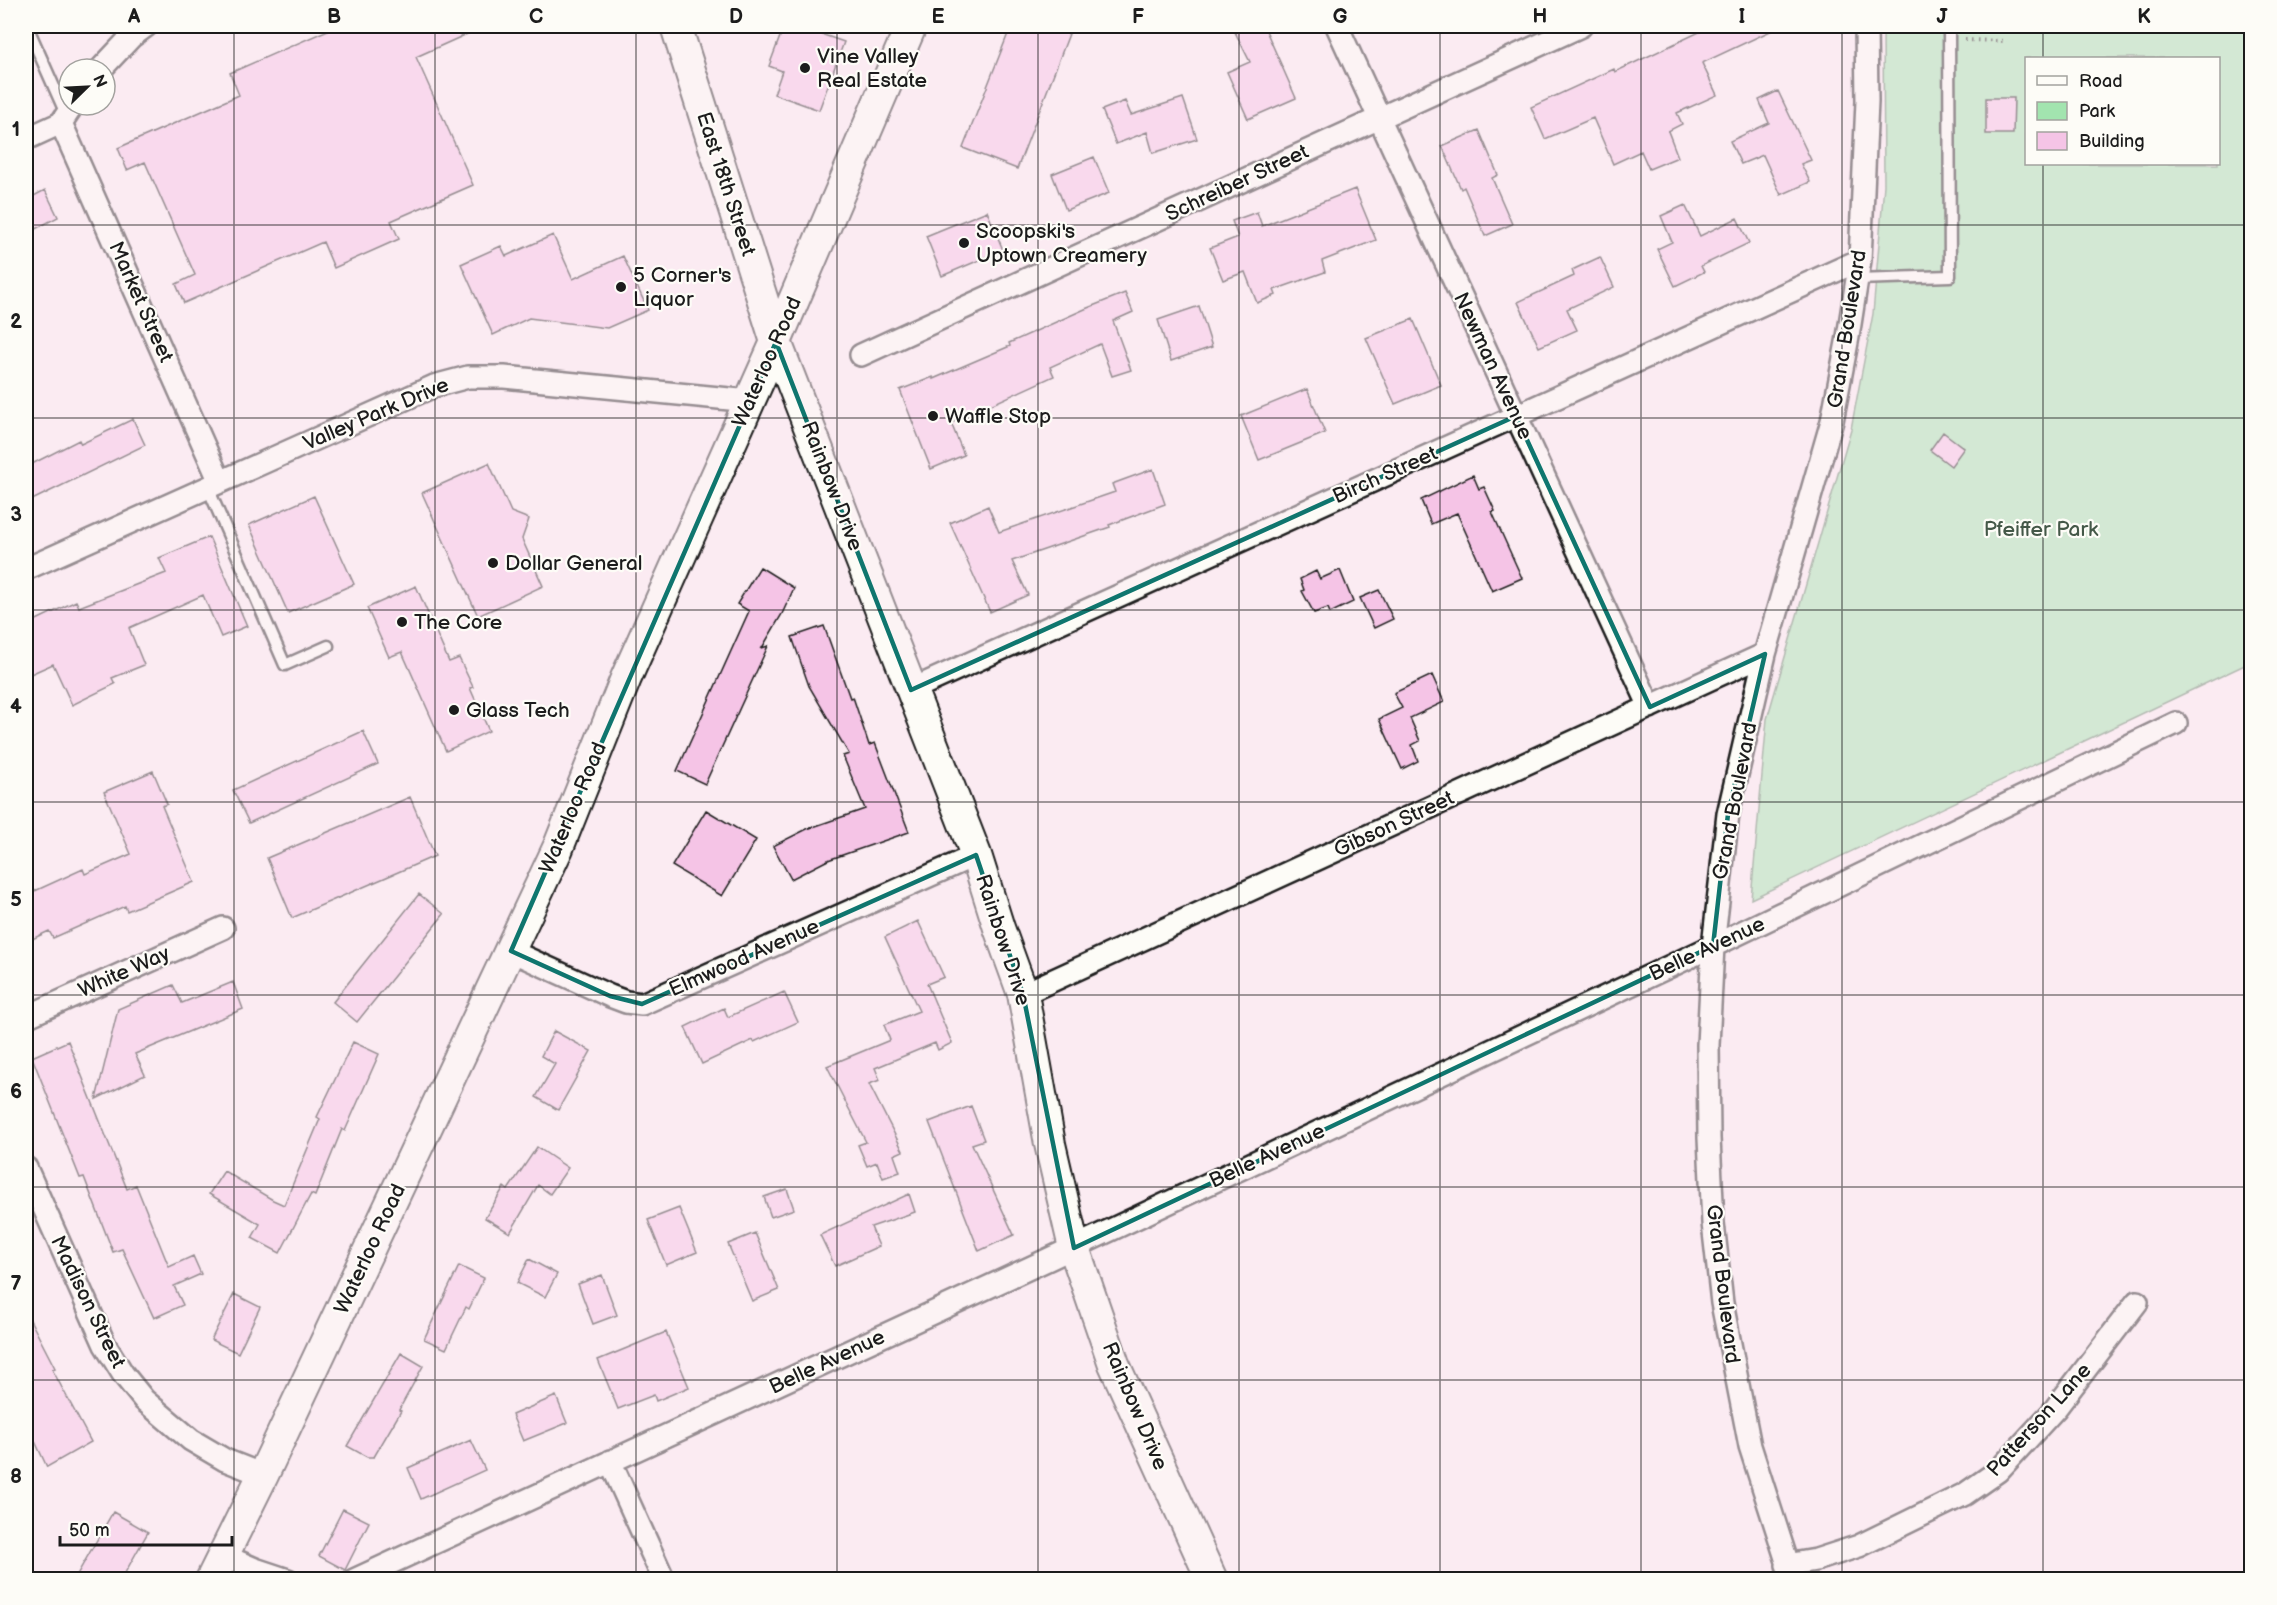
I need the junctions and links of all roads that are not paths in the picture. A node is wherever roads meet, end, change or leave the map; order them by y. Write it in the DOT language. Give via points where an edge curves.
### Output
graph roads {
  1 [pos="27,26"];
  2 [pos="146,26"];
  3 [pos="676,26"];
  4 [pos="911,26"];
  5 [pos="1337,26"];
  6 [pos="1581,26"];
  7 [pos="1866,26"];
  8 [pos="1949,26"];
  9 [pos="112,57"];
  10 [pos="57,92"];
  11 [pos="62,117"];
  12 [pos="68,117"];
  13 [pos="1379,118"];
  14 [pos="26,139"];
  15 [pos="1858,270"];
  16 [pos="776,342"];
  17 [pos="861,355"];
  18 [pos="750,401"];
  19 [pos="1516,416"];
  20 [pos="214,485"];
  21 [pos="26,569"];
  22 [pos="328,646"];
  23 [pos="1766,654"];
  24 [pos="911,690"];
  25 [pos="1650,707"];
  26 [pos="2176,723"];
  27 [pos="976,855"];
  28 [pos="223,928"];
  29 [pos="1713,946"];
  30 [pos="511,951"];
  31 [pos="1023,993"];
  32 [pos="26,1017"];
  33 [pos="26,1168"];
  34 [pos="1074,1248"];
  35 [pos="2137,1302"];
  36 [pos="610,1461"];
  37 [pos="263,1475"];
  38 [pos="217,1567"];
  39 [pos="1790,1572"];
  40 [pos="288,1580"];
  41 [pos="354,1580"];
  42 [pos="664,1580"];
  43 [pos="1212,1580"];
  1 -- 10 [label="lane"];
  2 -- 9 [label="street"];
  3 -- 16 [label="main road, East 18th Street"];
  4 -- 16 [label="main road, Waterloo Road"];
  5 -- 13 [label="street, Newman Avenue"];
  6 -- 13 [label="street, Schreiber Street"];
  7 -- 15 [label="street, Grand Boulevard" via="1867,101"];
  8 -- 15 [label="lane" via="1950,276"];
  11 -- 14 [label="street"];
  12 -- 20 [label="street, Market Street"];
  13 -- 17 [label="street, Schreiber Street"];
  13 -- 19 [label="street, Newman Avenue"];
  15 -- 19 [label="street, Birch Street"];
  15 -- 23 [label="street, Grand Boulevard" via="1832,421"];
  16 -- 18 [label="main road, Waterloo Road"];
  16 -- 24 [label="main road, Rainbow Drive"];
  18 -- 20 [label="street, Valley Park Drive" via="530,378 468,377 434,386"];
  18 -- 30 [label="main road, Waterloo Road" via="626,678 558,848"];
  19 -- 24 [label="street, Birch Street"];
  19 -- 25 [label="street, Newman Avenue"];
  20 -- 21 [label="street, Valley Park Drive"];
  20 -- 22 [label="lane" via="285,665"];
  23 -- 25 [label="street, Gibson Street"];
  23 -- 29 [label="street, Grand Boulevard" via="1728,814"];
  24 -- 27 [label="main road, Rainbow Drive"];
  25 -- 31 [label="street, Gibson Street"];
  26 -- 29 [label="street, Belle Avenue"];
  27 -- 30 [label="street, Elmwood Avenue" via="642,1004 610,996"];
  27 -- 31 [label="main road, Rainbow Drive"];
  28 -- 32 [label="street, White Way"];
  29 -- 34 [label="street, Belle Avenue"];
  29 -- 39 [label="street, Grand Boulevard" via="1709,1138 1722,1303 1750,1446"];
  30 -- 37 [label="main road, Waterloo Road"];
  31 -- 34 [label="main road, Rainbow Drive" via="1050,1144"];
  33 -- 37 [label="street, Madison Street" via="105,1345 123,1374 144,1400 191,1440 225,1460"];
  34 -- 36 [label="street, Belle Avenue"];
  34 -- 43 [label="main road, Rainbow Drive" via="1114,1364"];
  35 -- 39 [label="street, Patterson Lane" via="2055,1409 1998,1471 1965,1494 1859,1546"];
  36 -- 41 [label="street, Belle Avenue"];
  36 -- 42 [label="street"];
  37 -- 38 [label="main road, Waterloo Road"];
  38 -- 40 [label="street" via="255,1569"];
}
